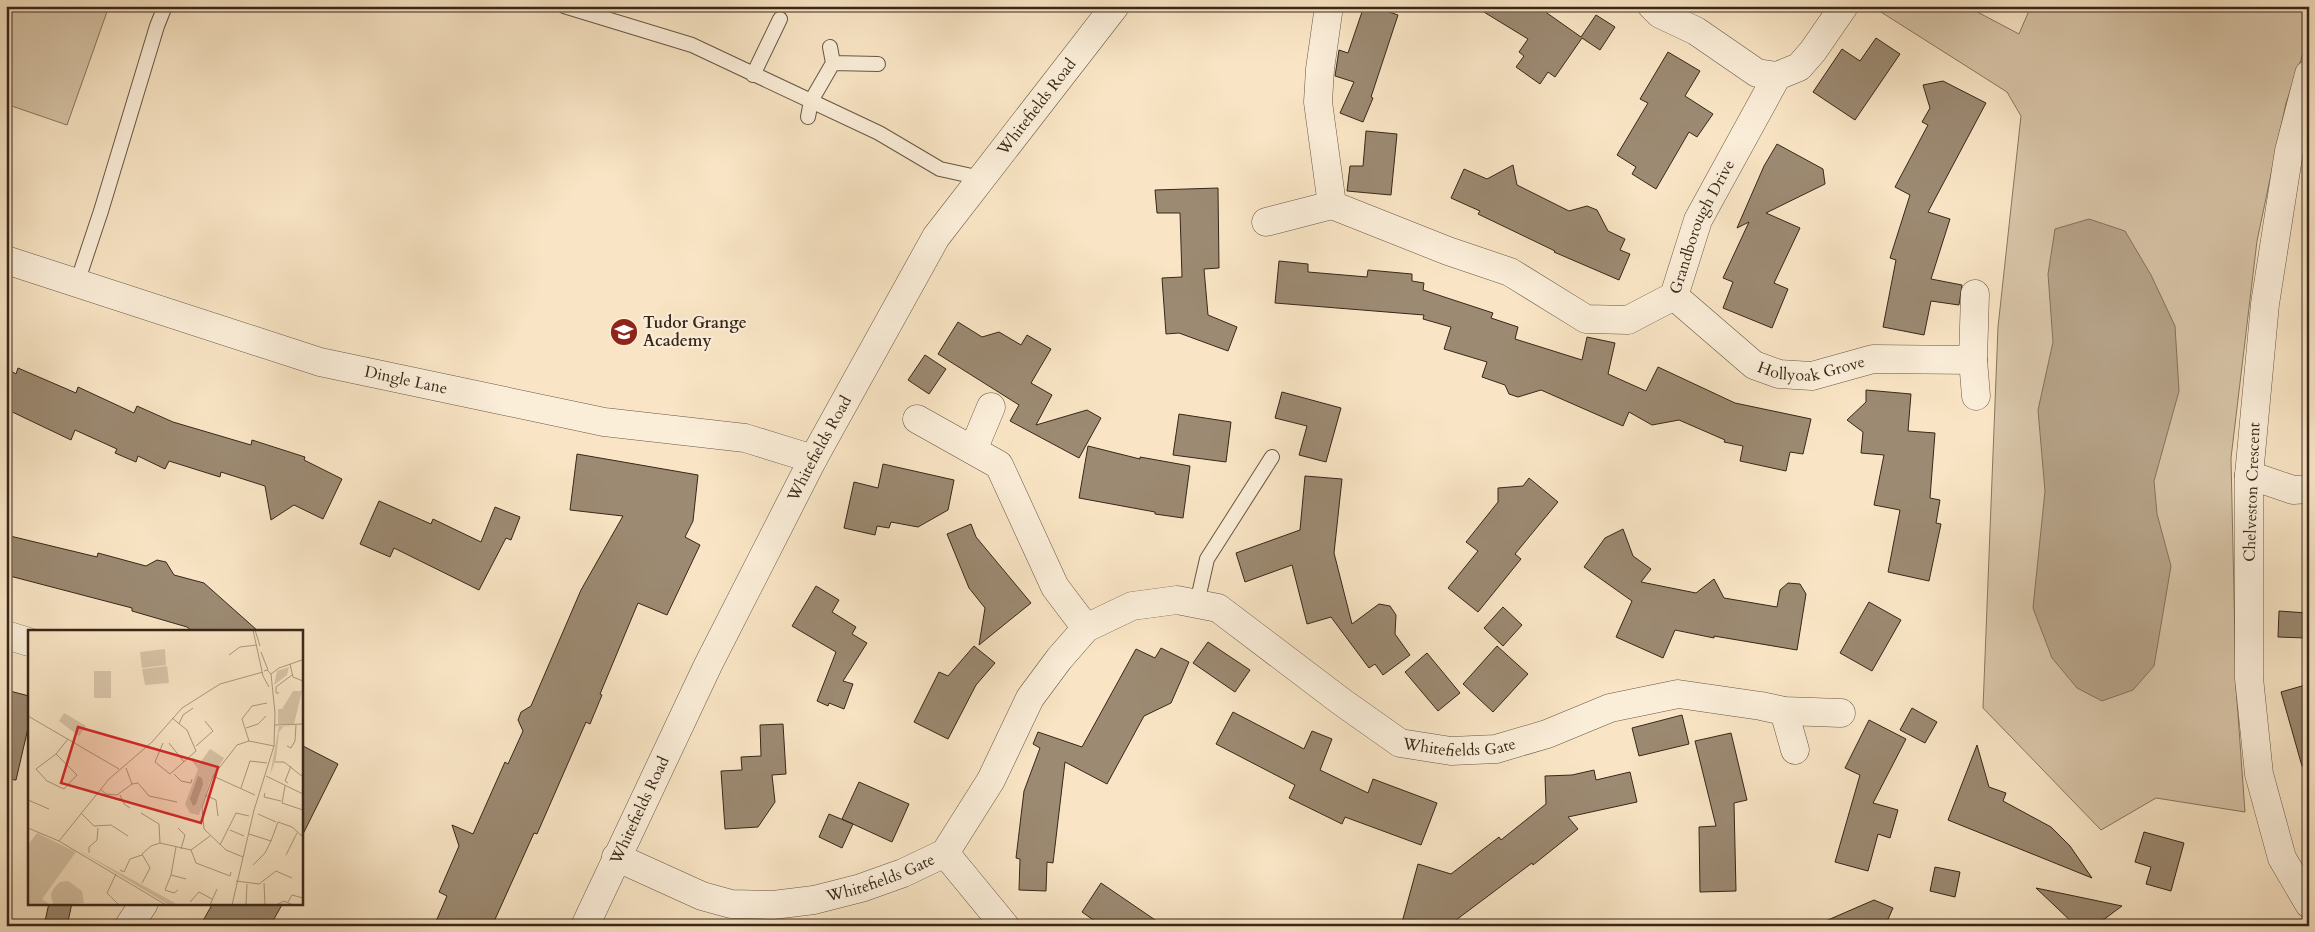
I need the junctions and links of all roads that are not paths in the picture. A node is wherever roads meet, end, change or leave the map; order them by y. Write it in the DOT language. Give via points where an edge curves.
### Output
graph roads {
  1 [pos="165,6"];
  2 [pos="564,6"];
  3 [pos="1115,6"];
  4 [pos="1330,6"];
  5 [pos="1652,6"];
  6 [pos="1844,6"];
  7 [pos="780,19"];
  8 [pos="830,47"];
  9 [pos="833,62"];
  10 [pos="878,64"];
  11 [pos="2309,74"];
  12 [pos="753,75"];
  13 [pos="1777,76"];
  14 [pos="811,101"];
  15 [pos="808,117"];
  16 [pos="2299,154"];
  17 [pos="981,178"];
  18 [pos="1332,205"];
  19 [pos="1266,222"];
  20 [pos="6,260"];
  21 [pos="77,283"];
  22 [pos="1976,294"];
  23 [pos="1674,296"];
  24 [pos="1973,360"];
  25 [pos="1976,396"];
  26 [pos="991,407"];
  27 [pos="917,419"];
  28 [pos="972,450"];
  29 [pos="1272,457"];
  30 [pos="813,459"];
  31 [pos="2249,475"];
  32 [pos="2309,489"];
  33 [pos="1197,604"];
  34 [pos="1086,628"];
  35 [pos="6,635"];
  36 [pos="28,642"];
  37 [pos="1784,711"];
  38 [pos="1841,713"];
  39 [pos="1795,750"];
  40 [pos="944,853"];
  41 [pos="616,856"];
  42 [pos="143,904"];
  43 [pos="2309,904"];
  44 [pos="129,926"];
  45 [pos="585,926"];
  46 [pos="1005,926"];
  1 -- 21 [label="lane"];
  2 -- 12 [label="lane" via="692,45"];
  3 -- 17 [label="street, Whitefields Road"];
  4 -- 18 [label="street" via="1318,102"];
  5 -- 13 [label="street" via="1660,14 1696,31 1757,73"];
  6 -- 13 [label="street" via="1799,67"];
  7 -- 12 [label="lane"];
  8 -- 9 [label="lane"];
  9 -- 10 [label="lane"];
  9 -- 14 [label="lane"];
  11 -- 16 [label="street, Chelveston Crescent"];
  12 -- 14 [label="lane"];
  13 -- 23 [label="street, Grandborough Drive" via="1698,220"];
  14 -- 15 [label="lane"];
  14 -- 17 [label="lane" via="879,133 940,169"];
  16 -- 31 [label="street, Chelveston Crescent" via="2265,304"];
  17 -- 30 [label="street, Whitefields Road" via="936,237"];
  18 -- 19 [label="street"];
  18 -- 23 [label="street, Grandborough Drive" via="1510,272 1586,319 1628,320"];
  20 -- 21 [label="street, Dingle Lane"];
  21 -- 30 [label="street, Dingle Lane" via="320,362 604,422 745,438"];
  22 -- 24 [label="street"];
  23 -- 24 [label="street, Hollyoak Grove" via="1754,365 1779,374 1812,376 1873,359"];
  24 -- 25 [label="street"];
  26 -- 28 [label="street"];
  27 -- 28 [label="street"];
  28 -- 34 [label="street" via="999,465 1055,587"];
  29 -- 33 [label="lane" via="1207,558"];
  30 -- 41 [label="street, Whitefields Road"];
  31 -- 32 [label="street" via="2292,490"];
  31 -- 43 [label="street, Chelveston Crescent" via="2249,678 2259,774 2282,858"];
  33 -- 34 [label="street, Whitefields Gate" via="1177,600 1132,606"];
  33 -- 37 [label="street, Whitefields Gate" via="1218,608 1400,743 1451,750 1496,749 1547,734 1610,708 1678,694"];
  34 -- 40 [label="street, Whitefields Gate" via="1030,698 991,780"];
  35 -- 36 [label="street"];
  37 -- 38 [label="street, Whitefields Gate"];
  37 -- 39 [label="street"];
  40 -- 41 [label="street, Whitefields Gate" via="861,888 814,900 773,905 732,904 702,896"];
  40 -- 46 [label="street"];
  41 -- 45 [label="street, Whitefields Road"];
  42 -- 44 [label="street"];
}
